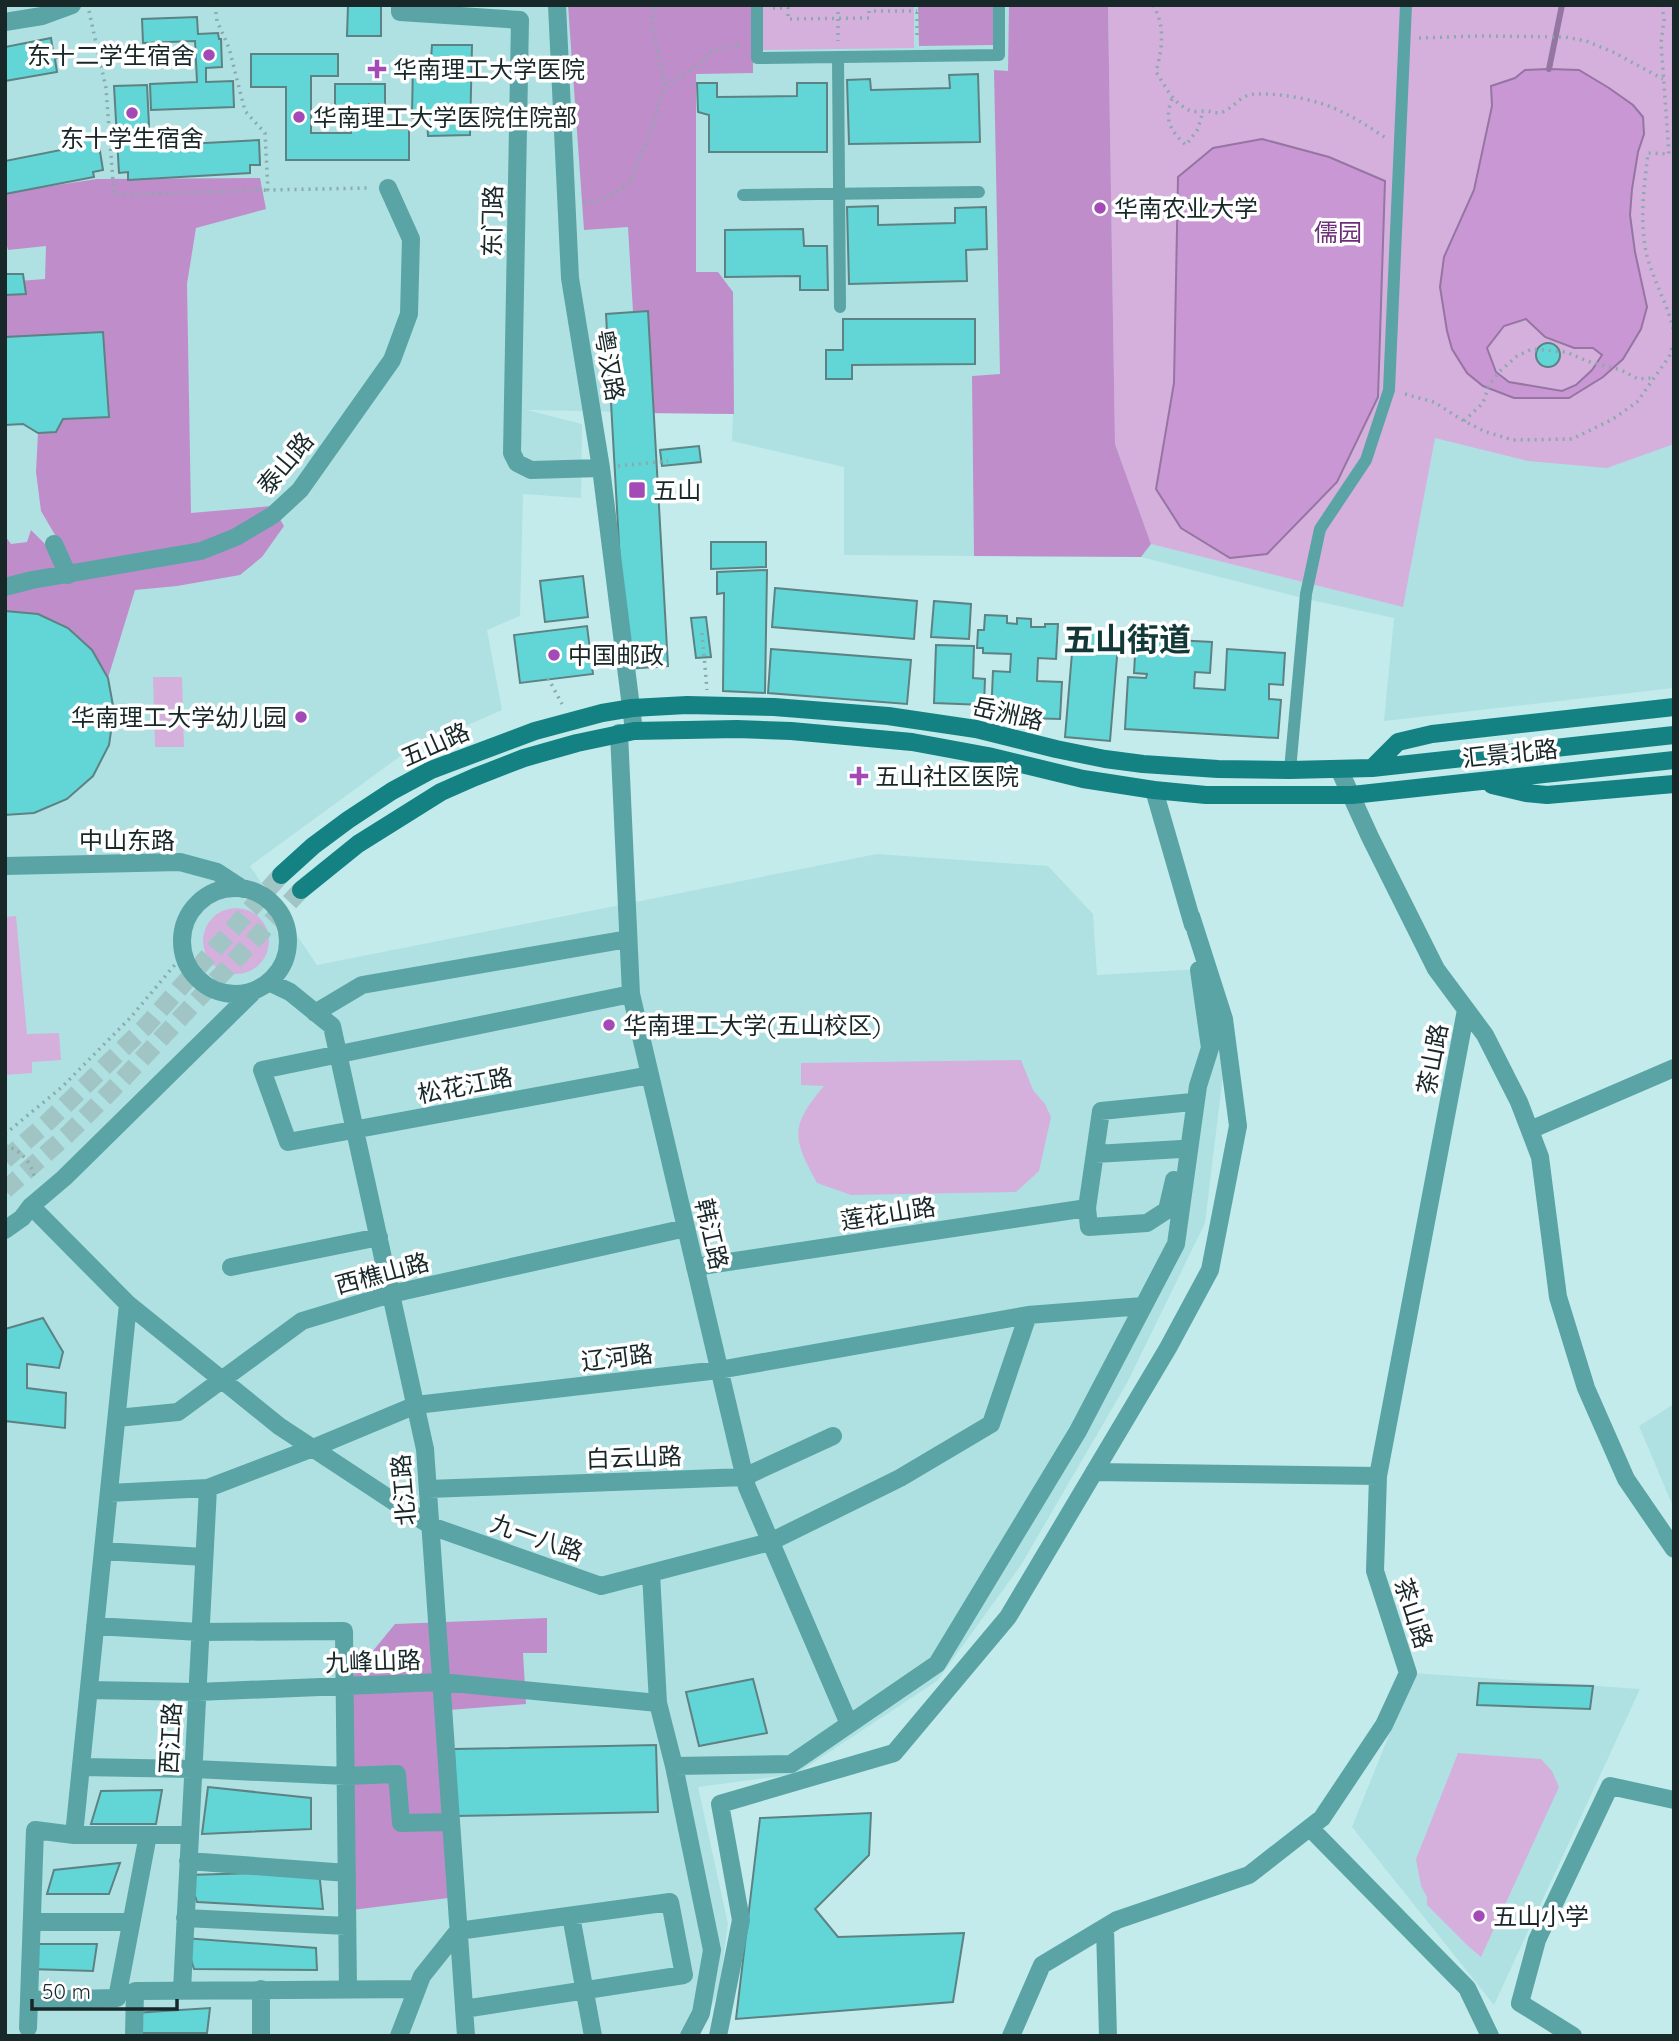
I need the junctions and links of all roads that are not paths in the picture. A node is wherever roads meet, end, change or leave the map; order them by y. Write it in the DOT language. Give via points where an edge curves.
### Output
graph roads {
  1 [pos="72,5"];
  2 [pos="400,5"];
  3 [pos="557,5"];
  4 [pos="999,5"];
  5 [pos="1406,5"];
  6 [pos="757,7"];
  7 [pos="520,13"];
  8 [pos="5,22"];
  9 [pos="838,57"];
  10 [pos="388,188"];
  11 [pos="979,192"];
  12 [pos="839,194"];
  13 [pos="743,195"];
  14 [pos="840,307"];
  15 [pos="601,468"];
  16 [pos="54,544"];
  17 [pos="68,575"];
  18 [pos="5,587"];
  19 [pos="1674,707"];
  20 [pos="632,708"];
  21 [pos="626,732"];
  22 [pos="1674,735"];
  23 [pos="1674,760"];
  24 [pos="1372,768"];
  25 [pos="1339,769"];
  26 [pos="1290,770"];
  27 [pos="1478,781"];
  28 [pos="1674,784"];
  29 [pos="1154,790"];
  30 [pos="1352,795"];
  31 [pos="5,866"];
  32 [pos="281,875"];
  33 [pos="243,889"];
  34 [pos="301,890"];
  35 [pos="1191,916"];
  36 [pos="628,939"];
  37 [pos="262,986"];
  38 [pos="631,994"];
  39 [pos="1466,1010"];
  40 [pos="315,1013"];
  41 [pos="338,1053"];
  42 [pos="1674,1068"];
  43 [pos="650,1075"];
  44 [pos="1195,1094"];
  45 [pos="355,1130"];
  46 [pos="1530,1130"];
  47 [pos="1181,1149"];
  48 [pos="1095,1154"];
  49 [pos="31,1206"];
  50 [pos="1087,1208"];
  51 [pos="686,1227"];
  52 [pos="5,1230"];
  53 [pos="379,1237"];
  54 [pos="230,1267"];
  55 [pos="695,1267"];
  56 [pos="391,1294"];
  57 [pos="128,1304"];
  58 [pos="1143,1306"];
  59 [pos="1028,1315"];
  60 [pos="719,1370"];
  61 [pos="222,1380"];
  62 [pos="416,1405"];
  63 [pos="117,1418"];
  64 [pos="833,1436"];
  65 [pos="313,1448"];
  66 [pos="1094,1472"];
  67 [pos="744,1476"];
  68 [pos="1378,1476"];
  69 [pos="208,1488"];
  70 [pos="428,1489"];
  71 [pos="109,1493"];
  72 [pos="431,1526"];
  73 [pos="770,1542"];
  74 [pos="1674,1549"];
  75 [pos="103,1551"];
  76 [pos="204,1557"];
  77 [pos="650,1573"];
  78 [pos="95,1626"];
  79 [pos="200,1632"];
  80 [pos="441,1682"];
  81 [pos="344,1686"];
  82 [pos="89,1690"];
  83 [pos="197,1692"];
  84 [pos="658,1703"];
  85 [pos="849,1724"];
  86 [pos="674,1766"];
  87 [pos="81,1767"];
  88 [pos="193,1769"];
  89 [pos="346,1776"];
  90 [pos="1674,1800"];
  91 [pos="451,1822"];
  92 [pos="1310,1828"];
  93 [pos="74,1835"];
  94 [pos="148,1835"];
  95 [pos="190,1835"];
  96 [pos="188,1861"];
  97 [pos="347,1873"];
  98 [pos="572,1916"];
  99 [pos="186,1918"];
  100 [pos="32,1922"];
  101 [pos="131,1922"];
  102 [pos="347,1926"];
  103 [pos="1105,1927"];
  104 [pos="458,1931"];
  105 [pos="261,1989"];
  106 [pos="348,1989"];
  107 [pos="417,1989"];
  108 [pos="182,1990"];
  109 [pos="585,1990"];
  110 [pos="29,2000"];
  111 [pos="464,2010"];
  112 [pos="28,2028"];
  113 [pos="134,2036"];
  114 [pos="261,2036"];
  115 [pos="399,2036"];
  116 [pos="466,2036"];
  117 [pos="593,2036"];
  118 [pos="689,2036"];
  119 [pos="718,2036"];
  120 [pos="1010,2036"];
  121 [pos="1108,2036"];
  122 [pos="1490,2036"];
  123 [pos="1573,2036"];
  1 -- 8 [label="street"];
  2 -- 7 [label="street, 东门路" via="400,12"];
  3 -- 15 [label="street, 粤汉路" via="570,278"];
  4 -- 9 [label="lane" via="999,55"];
  5 -- 26 [label="lane" via="1389,390 1366,460 1320,529 1306,594"];
  6 -- 9 [label="lane" via="757,58"];
  7 -- 15 [label="street, 东门路" via="512,453 517,463 531,470"];
  9 -- 12 [label="lane"];
  10 -- 17 [label="street, 泰山路" via="411,239 409,314 393,360 300,490 274,515 201,551"];
  11 -- 12 [label="lane"];
  12 -- 13 [label="lane"];
  12 -- 14 [label="lane"];
  15 -- 20 [label="street, 粤汉路"];
  16 -- 17 [label="street"];
  17 -- 18 [label="street, 泰山路"];
  19 -- 24 [label="main road" via="1432,734 1398,742"];
  20 -- 21 [label="street, 粤汉路"];
  20 -- 26 [label="main road, 岳洲路" via="708,705 838,711 976,729 1105,760"];
  20 -- 32 [label="main road, 五山路" via="570,721 431,770 348,820"];
  21 -- 29 [label="main road, 岳洲路" via="737,729 912,742"];
  21 -- 34 [label="main road, 五山路" via="524,758 441,792 358,844"];
  21 -- 36 [label="street, 韩江路"];
  22 -- 24 [label="main road, 汇景北路"];
  23 -- 27 [label="main road, 汇景北路"];
  24 -- 25 [label="main road, 岳洲路"];
  25 -- 26 [label="main road, 岳洲路"];
  25 -- 30 [label="street"];
  27 -- 28 [label="main road" via="1547,795"];
  27 -- 30 [label="main road, 汇景北路"];
  29 -- 30 [label="main road, 岳洲路"];
  29 -- 35 [label="street"];
  30 -- 39 [label="street" via="1436,969"];
  31 -- 33 [label="street, 中山东路" via="180,862 217,872"];
  33 -- 37 [label="street" via="274,905 288,936 280,970"];
  33 -- 37 [label="street" via="226,889 196,905 181,937 183,955 190,971 219,992 237,995"];
  35 -- 44 [label="street" via="1210,1048"];
  35 -- 66 [label="street" via="1224,1019 1238,1126 1210,1270"];
  36 -- 38 [label="street, 韩江路"];
  36 -- 40 [label="street" via="362,985"];
  37 -- 40 [label="street, 北江路" via="290,992"];
  37 -- 49 [label="street"];
  38 -- 41 [label="street"];
  38 -- 43 [label="street, 韩江路"];
  39 -- 46 [label="street" via="1485,1035"];
  39 -- 68 [label="street, 茶山路"];
  40 -- 41 [label="street, 北江路" via="332,1026"];
  41 -- 45 [label="street, 北江路"];
  41 -- 45 [label="street, 松花江路" via="261,1070 288,1142"];
  42 -- 46 [label="street"];
  43 -- 45 [label="street, 松花江路"];
  43 -- 51 [label="street, 韩江路"];
  44 -- 47 [label="street"];
  44 -- 48 [label="street" via="1101,1111"];
  44 -- 58 [label="street" via="1175,1244"];
  45 -- 53 [label="street, 北江路"];
  46 -- 74 [label="street" via="1540,1157 1558,1297 1586,1388 1626,1479"];
  47 -- 48 [label="street"];
  47 -- 50 [label="street" via="1167,1210 1147,1223 1089,1227"];
  48 -- 50 [label="street"];
  49 -- 52 [label="street"];
  49 -- 57 [label="street, 九一八路"];
  50 -- 55 [label="street, 莲花山路"];
  51 -- 55 [label="street, 韩江路"];
  51 -- 56 [label="street, 西樵山路"];
  53 -- 54 [label="street"];
  53 -- 56 [label="street, 北江路"];
  55 -- 60 [label="street, 韩江路"];
  56 -- 61 [label="street, 西樵山路" via="302,1321"];
  56 -- 62 [label="street, 北江路"];
  57 -- 61 [label="street, 九一八路"];
  57 -- 63 [label="street"];
  58 -- 59 [label="street, 辽河路"];
  58 -- 85 [label="street" via="1078,1431 937,1664"];
  59 -- 60 [label="street, 辽河路"];
  59 -- 73 [label="street, 九一八路" via="991,1424 900,1478"];
  60 -- 62 [label="street, 辽河路"];
  60 -- 67 [label="street, 韩江路"];
  61 -- 63 [label="street, 西樵山路" via="178,1412"];
  61 -- 65 [label="street, 九一八路"];
  62 -- 65 [label="street, 辽河路"];
  62 -- 70 [label="street, 北江路"];
  63 -- 71 [label="street"];
  64 -- 67 [label="street, 白云山路"];
  65 -- 69 [label="street, 辽河路"];
  65 -- 72 [label="street, 九一八路"];
  66 -- 68 [label="street"];
  66 -- 119 [label="street" via="1008,1616 894,1753 720,1804 741,1920"];
  67 -- 70 [label="street, 白云山路"];
  67 -- 73 [label="street, 韩江路"];
  68 -- 92 [label="street, 茶山路" via="1375,1571 1408,1673 1384,1725 1322,1818"];
  69 -- 71 [label="street, 辽河路"];
  69 -- 76 [label="street, 西江路"];
  70 -- 72 [label="street, 北江路"];
  71 -- 75 [label="street"];
  72 -- 77 [label="street, 九一八路" via="601,1586"];
  72 -- 80 [label="street, 北江路"];
  73 -- 77 [label="street, 九一八路"];
  73 -- 85 [label="street, 韩江路"];
  75 -- 76 [label="street"];
  75 -- 78 [label="street"];
  76 -- 79 [label="street, 西江路"];
  77 -- 84 [label="street"];
  78 -- 79 [label="street"];
  78 -- 82 [label="street"];
  79 -- 81 [label="street" via="344,1631"];
  79 -- 83 [label="street, 西江路"];
  80 -- 81 [label="street, 九峰山路"];
  80 -- 84 [label="street, 九峰山路"];
  80 -- 91 [label="street, 北江路"];
  81 -- 83 [label="street, 九峰山路"];
  81 -- 89 [label="street"];
  82 -- 83 [label="street, 九峰山路"];
  82 -- 87 [label="street"];
  83 -- 88 [label="street, 西江路"];
  84 -- 86 [label="street"];
  85 -- 86 [label="street" via="791,1764"];
  86 -- 118 [label="street" via="712,1950 701,2013"];
  87 -- 88 [label="street"];
  87 -- 93 [label="street"];
  88 -- 89 [label="street"];
  88 -- 95 [label="street, 西江路"];
  89 -- 91 [label="street" via="397,1774 401,1823"];
  89 -- 97 [label="street"];
  90 -- 123 [label="street" via="1610,1786 1537,1940 1520,2003"];
  91 -- 104 [label="street, 北江路"];
  92 -- 103 [label="street, 茶山路" via="1250,1875"];
  92 -- 122 [label="street" via="1467,1988"];
  93 -- 94 [label="street"];
  93 -- 100 [label="street" via="35,1830"];
  94 -- 95 [label="street"];
  94 -- 101 [label="street"];
  95 -- 96 [label="street, 西江路"];
  96 -- 97 [label="street"];
  96 -- 99 [label="street, 西江路"];
  97 -- 102 [label="street"];
  98 -- 104 [label="street"];
  98 -- 109 [label="street"];
  98 -- 109 [label="street" via="670,1902 684,1975"];
  99 -- 102 [label="street"];
  99 -- 108 [label="street, 西江路"];
  100 -- 101 [label="street"];
  100 -- 110 [label="street"];
  101 -- 110 [label="street" via="117,1997"];
  102 -- 106 [label="street"];
  103 -- 120 [label="street, 茶山路" via="1042,1965"];
  103 -- 121 [label="street"];
  104 -- 107 [label="street"];
  104 -- 111 [label="street, 北江路"];
  105 -- 106 [label="street"];
  105 -- 108 [label="street"];
  105 -- 114 [label="street"];
  106 -- 107 [label="street"];
  107 -- 115 [label="street"];
  108 -- 113 [label="street" via="135,1991"];
  109 -- 111 [label="street"];
  109 -- 117 [label="street"];
  110 -- 112 [label="street"];
  111 -- 116 [label="street, 北江路"];
}
